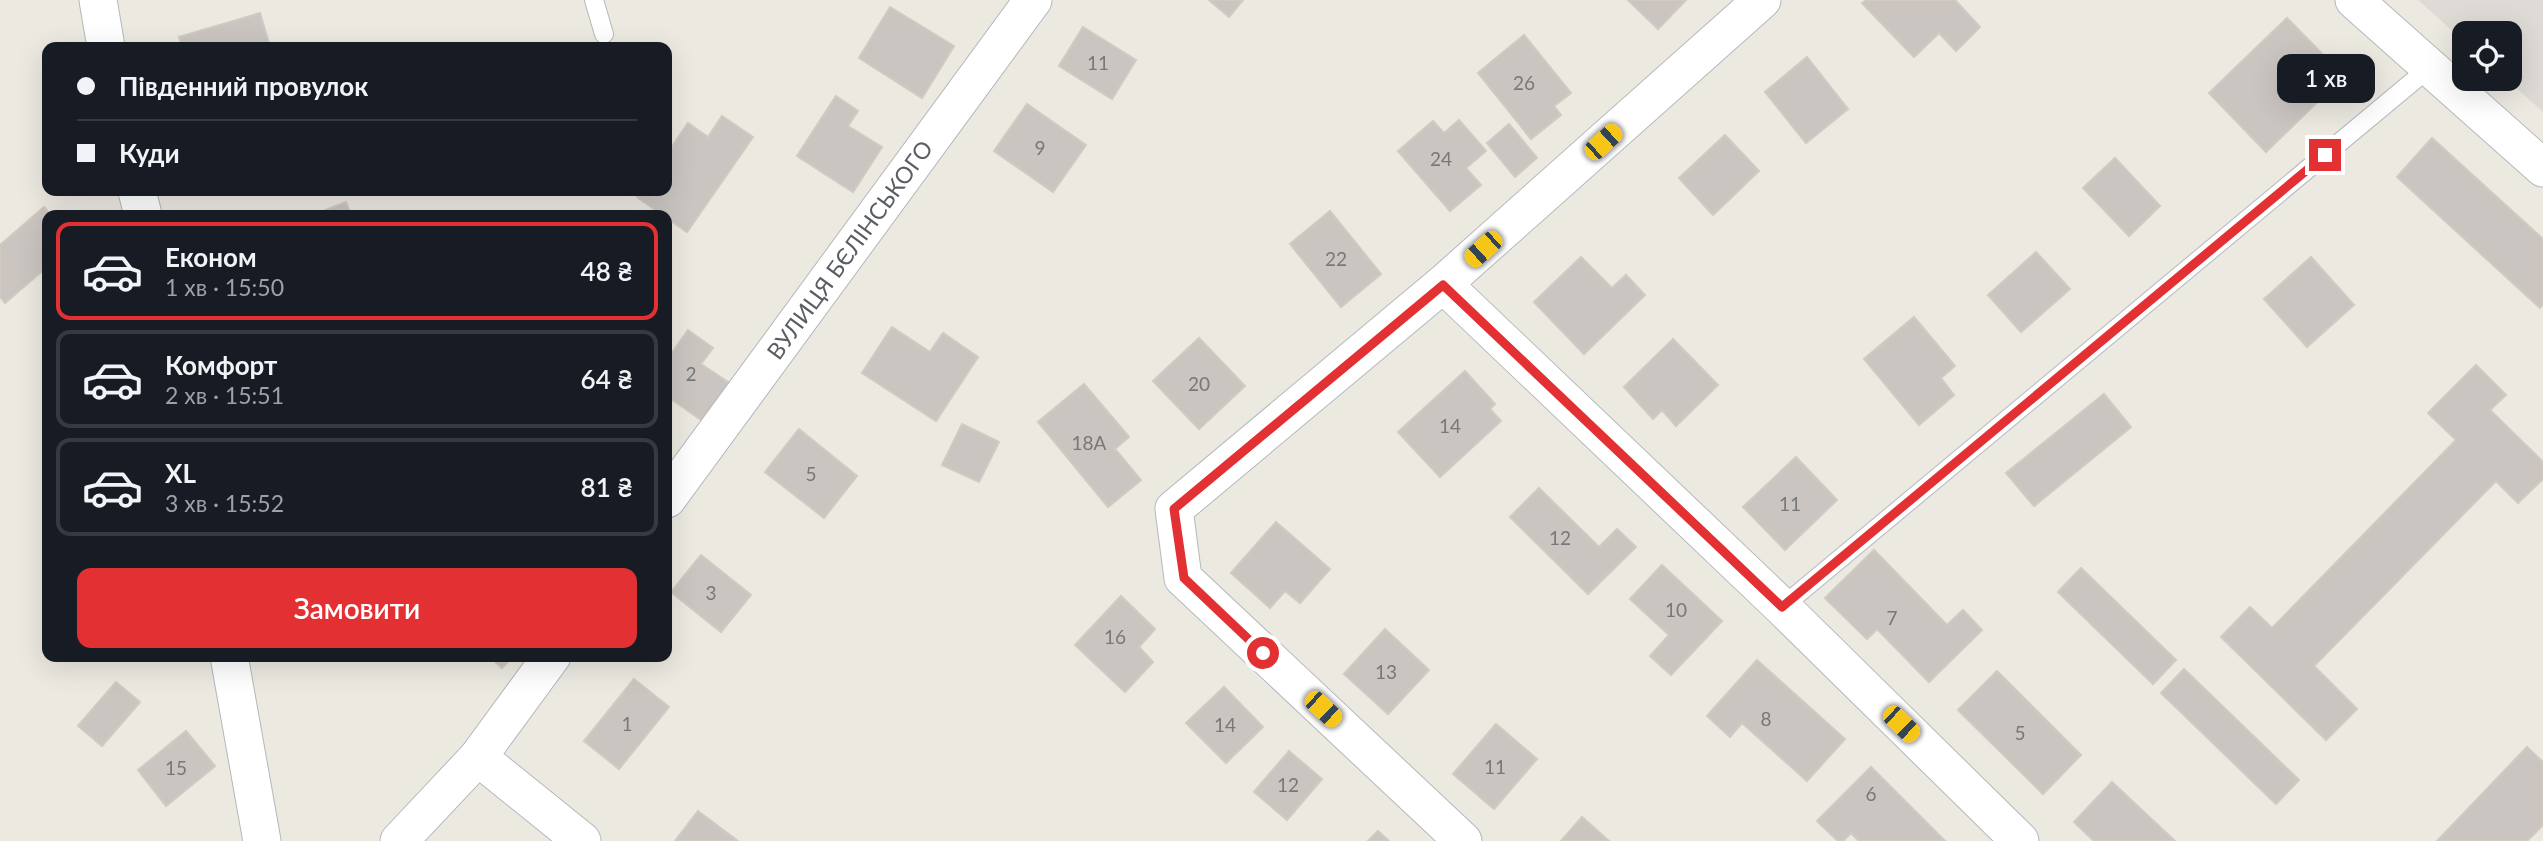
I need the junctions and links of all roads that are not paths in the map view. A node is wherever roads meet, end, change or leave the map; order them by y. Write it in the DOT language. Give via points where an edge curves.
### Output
graph roads {
  1 [pos="98,0"];
  2 [pos="594,0"];
  3 [pos="1033,0"];
  4 [pos="1762,0"];
  5 [pos="2354,0"];
  6 [pos="604,34"];
  7 [pos="105,42"];
  8 [pos="2429,68"];
  9 [pos="2543,168"];
  10 [pos="1443,285"];
  11 [pos="672,492"];
  12 [pos="1782,607"];
  13 [pos="230,662"];
  14 [pos="548,662"];
  15 [pos="478,757"];
  16 [pos="262,841"];
  17 [pos="399,841"];
  18 [pos="582,841"];
  19 [pos="1463,841"];
  20 [pos="2020,841"];
  1 -- 7 [label="street"];
  2 -- 6 [label="lane"];
  3 -- 11 [label="street, ВУЛИЦЯ БЄЛІНСЬКОГО"];
  4 -- 10 [label="street"];
  5 -- 8 [label="street"];
  8 -- 9 [label="street"];
  8 -- 12 [label="lane"];
  10 -- 12 [label="street"];
  10 -- 19 [label="street" via="1174,509 1184,578"];
  12 -- 20 [label="street"];
  13 -- 16 [label="street"];
  14 -- 15 [label="street"];
  15 -- 17 [label="street"];
  15 -- 18 [label="street"];
}
